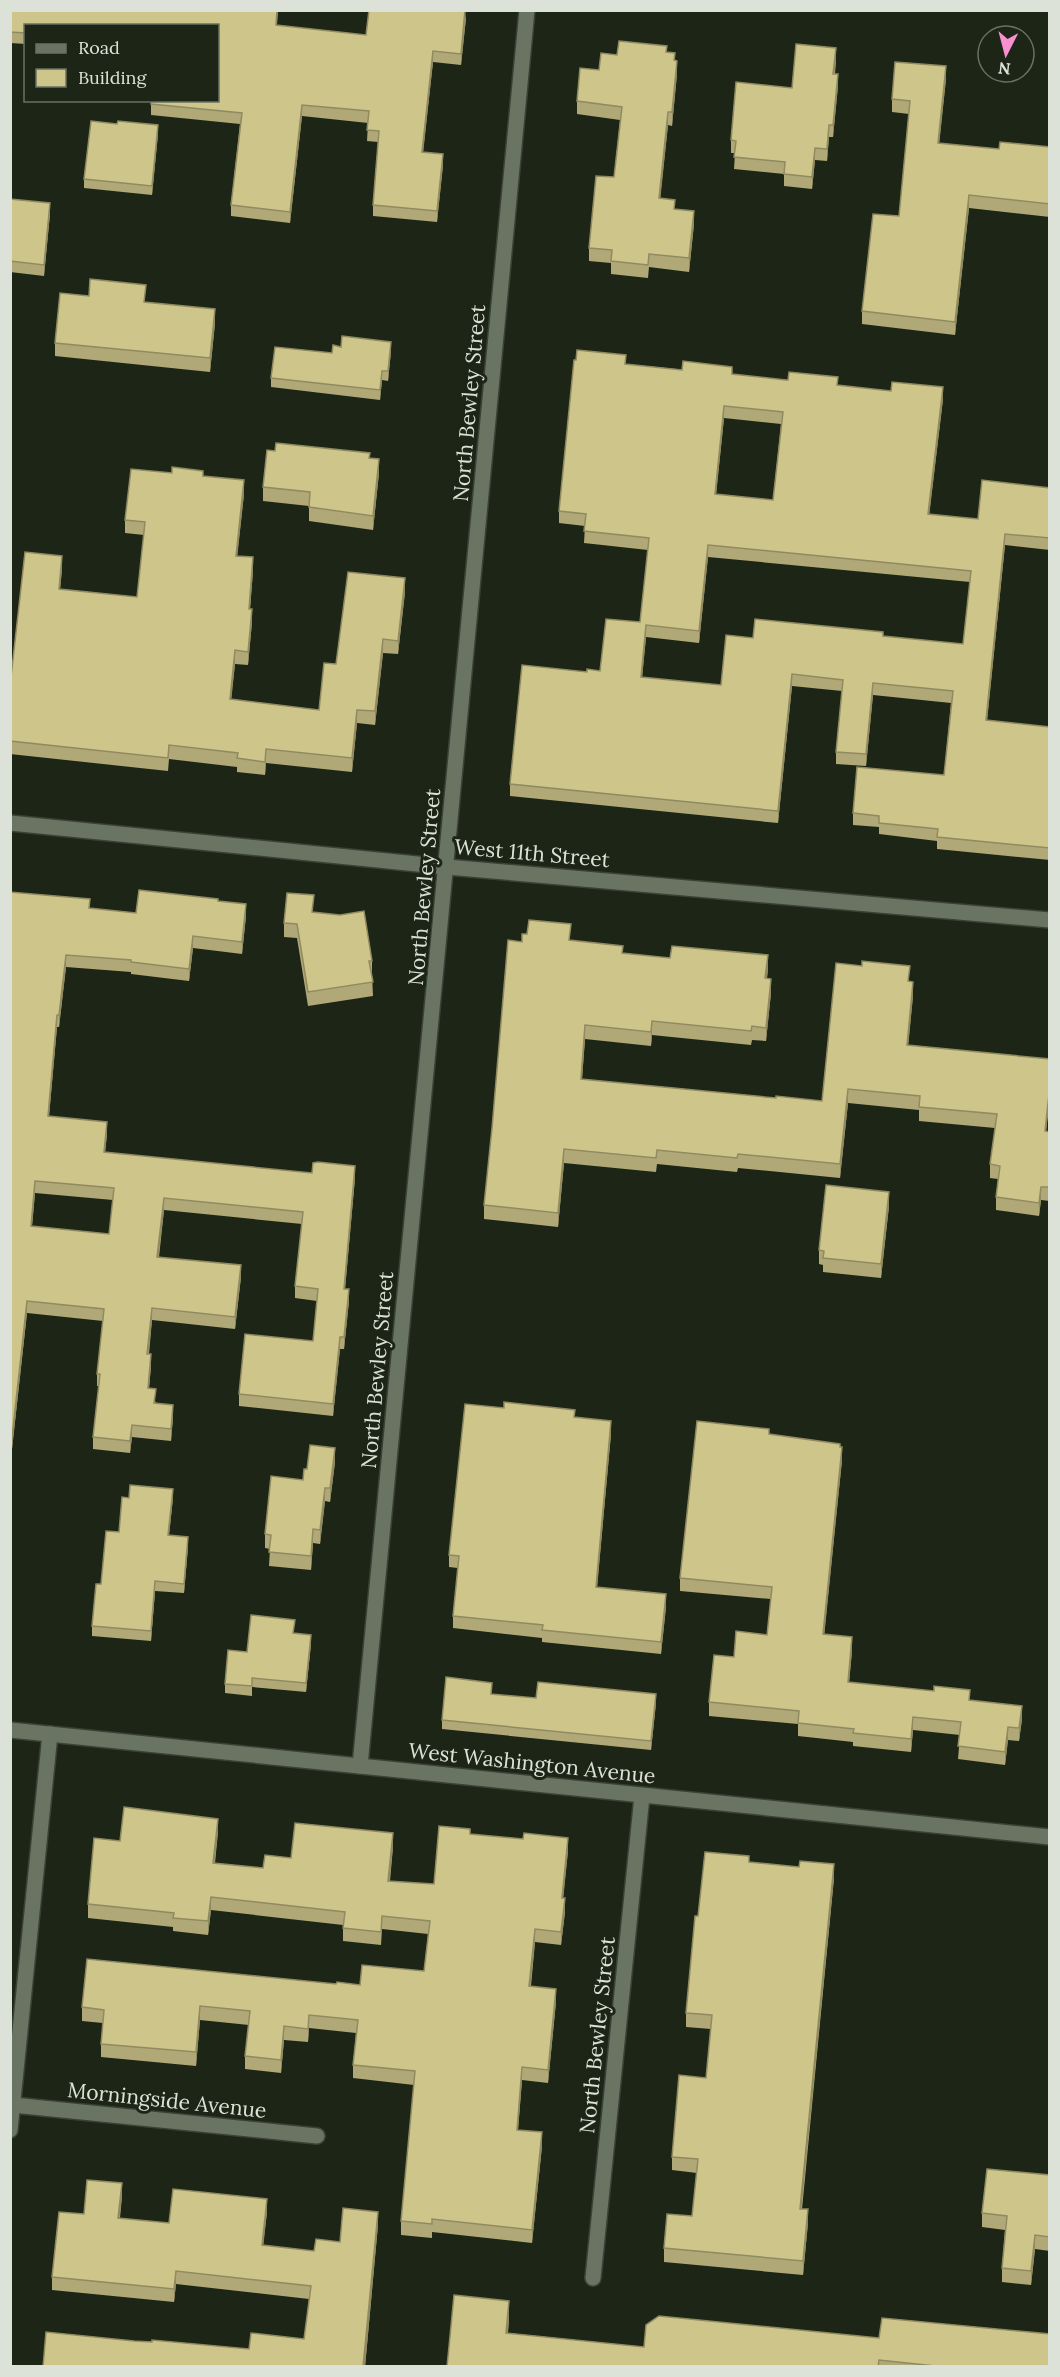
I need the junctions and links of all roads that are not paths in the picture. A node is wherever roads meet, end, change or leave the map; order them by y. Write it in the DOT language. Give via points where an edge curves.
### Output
graph roads {
  1 [pos="527,10"];
  2 [pos="10,823"];
  3 [pos="447,867"];
  4 [pos="1050,920"];
  5 [pos="10,1730"];
  6 [pos="50,1734"];
  7 [pos="360,1766"];
  8 [pos="642,1796"];
  9 [pos="1050,1836"];
  10 [pos="13,2105"];
  11 [pos="10,2130"];
  12 [pos="317,2136"];
  13 [pos="593,2278"];
  1 -- 3 [label="street, North Bewley Street"];
  2 -- 3 [label="street, West 11th Street"];
  3 -- 4 [label="street, West 11th Street"];
  3 -- 7 [label="street, North Bewley Street"];
  5 -- 6 [label="street, West Washington Avenue"];
  6 -- 7 [label="street, West Washington Avenue"];
  6 -- 10 [label="street"];
  7 -- 8 [label="street, West Washington Avenue"];
  8 -- 9 [label="street, West Washington Avenue"];
  8 -- 13 [label="street, North Bewley Street"];
  10 -- 11 [label="street"];
  10 -- 12 [label="street, Morningside Avenue"];
}
